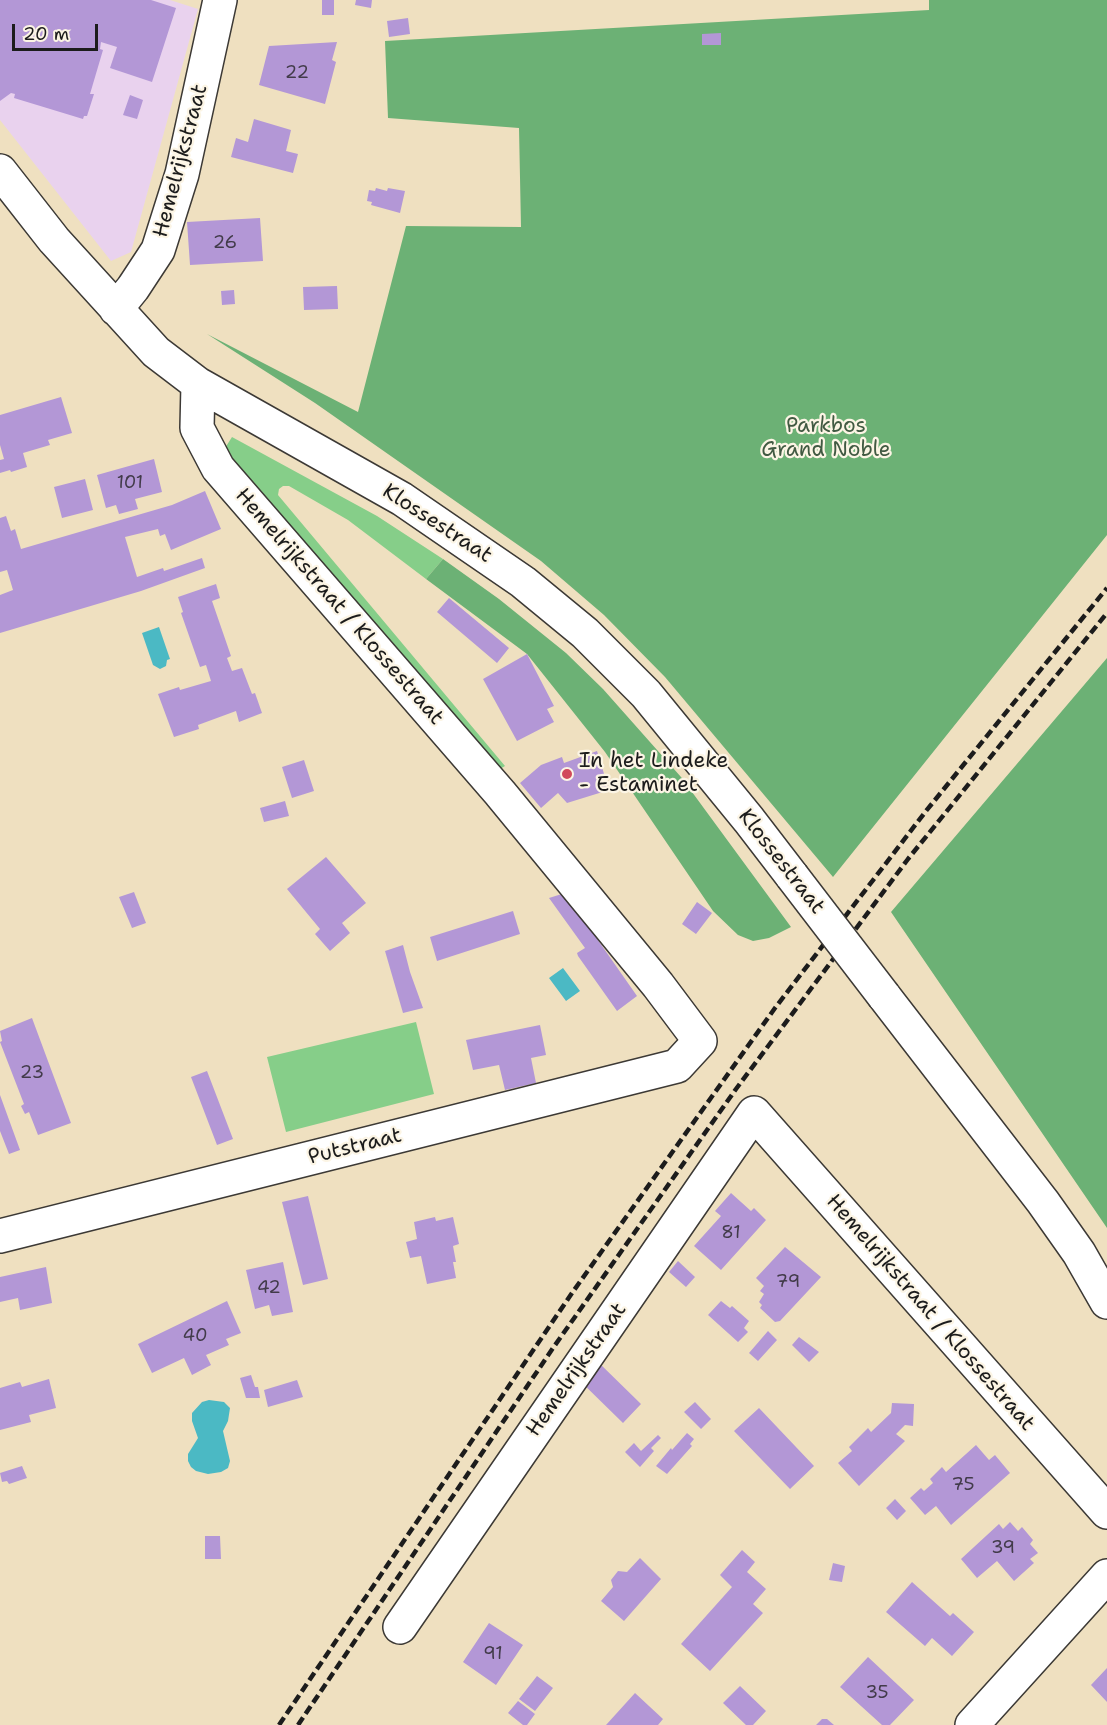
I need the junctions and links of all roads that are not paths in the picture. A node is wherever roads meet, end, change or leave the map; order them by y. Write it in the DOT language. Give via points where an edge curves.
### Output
graph roads {
  1 [pos="220,0"];
  2 [pos="0,171"];
  3 [pos="116,309"];
  4 [pos="198,384"];
  5 [pos="700,1041"];
  6 [pos="754,1113"];
  7 [pos="0,1236"];
  8 [pos="1107,1302"];
  9 [pos="1107,1512"];
  10 [pos="1107,1576"];
  11 [pos="400,1627"];
  12 [pos="972,1725"];
  1 -- 3 [label="street, Hemelrijkstraat" via="182,174 158,250"];
  2 -- 3 [label="street" via="54,240"];
  3 -- 4 [label="street" via="156,352"];
  4 -- 5 [label="street, Hemelrijkstraat / Klossestraat" via="197,428 218,468 500,793"];
  4 -- 8 [label="street, Klossestraat, bridge" via="402,499 523,582 585,633 646,694 750,820 1043,1202"];
  5 -- 7 [label="street, Putstraat" via="677,1066"];
  6 -- 9 [label="street, Hemelrijkstraat / Klossestraat"];
  6 -- 11 [label="street, Hemelrijkstraat"];
  10 -- 12 [label="street"];
}
